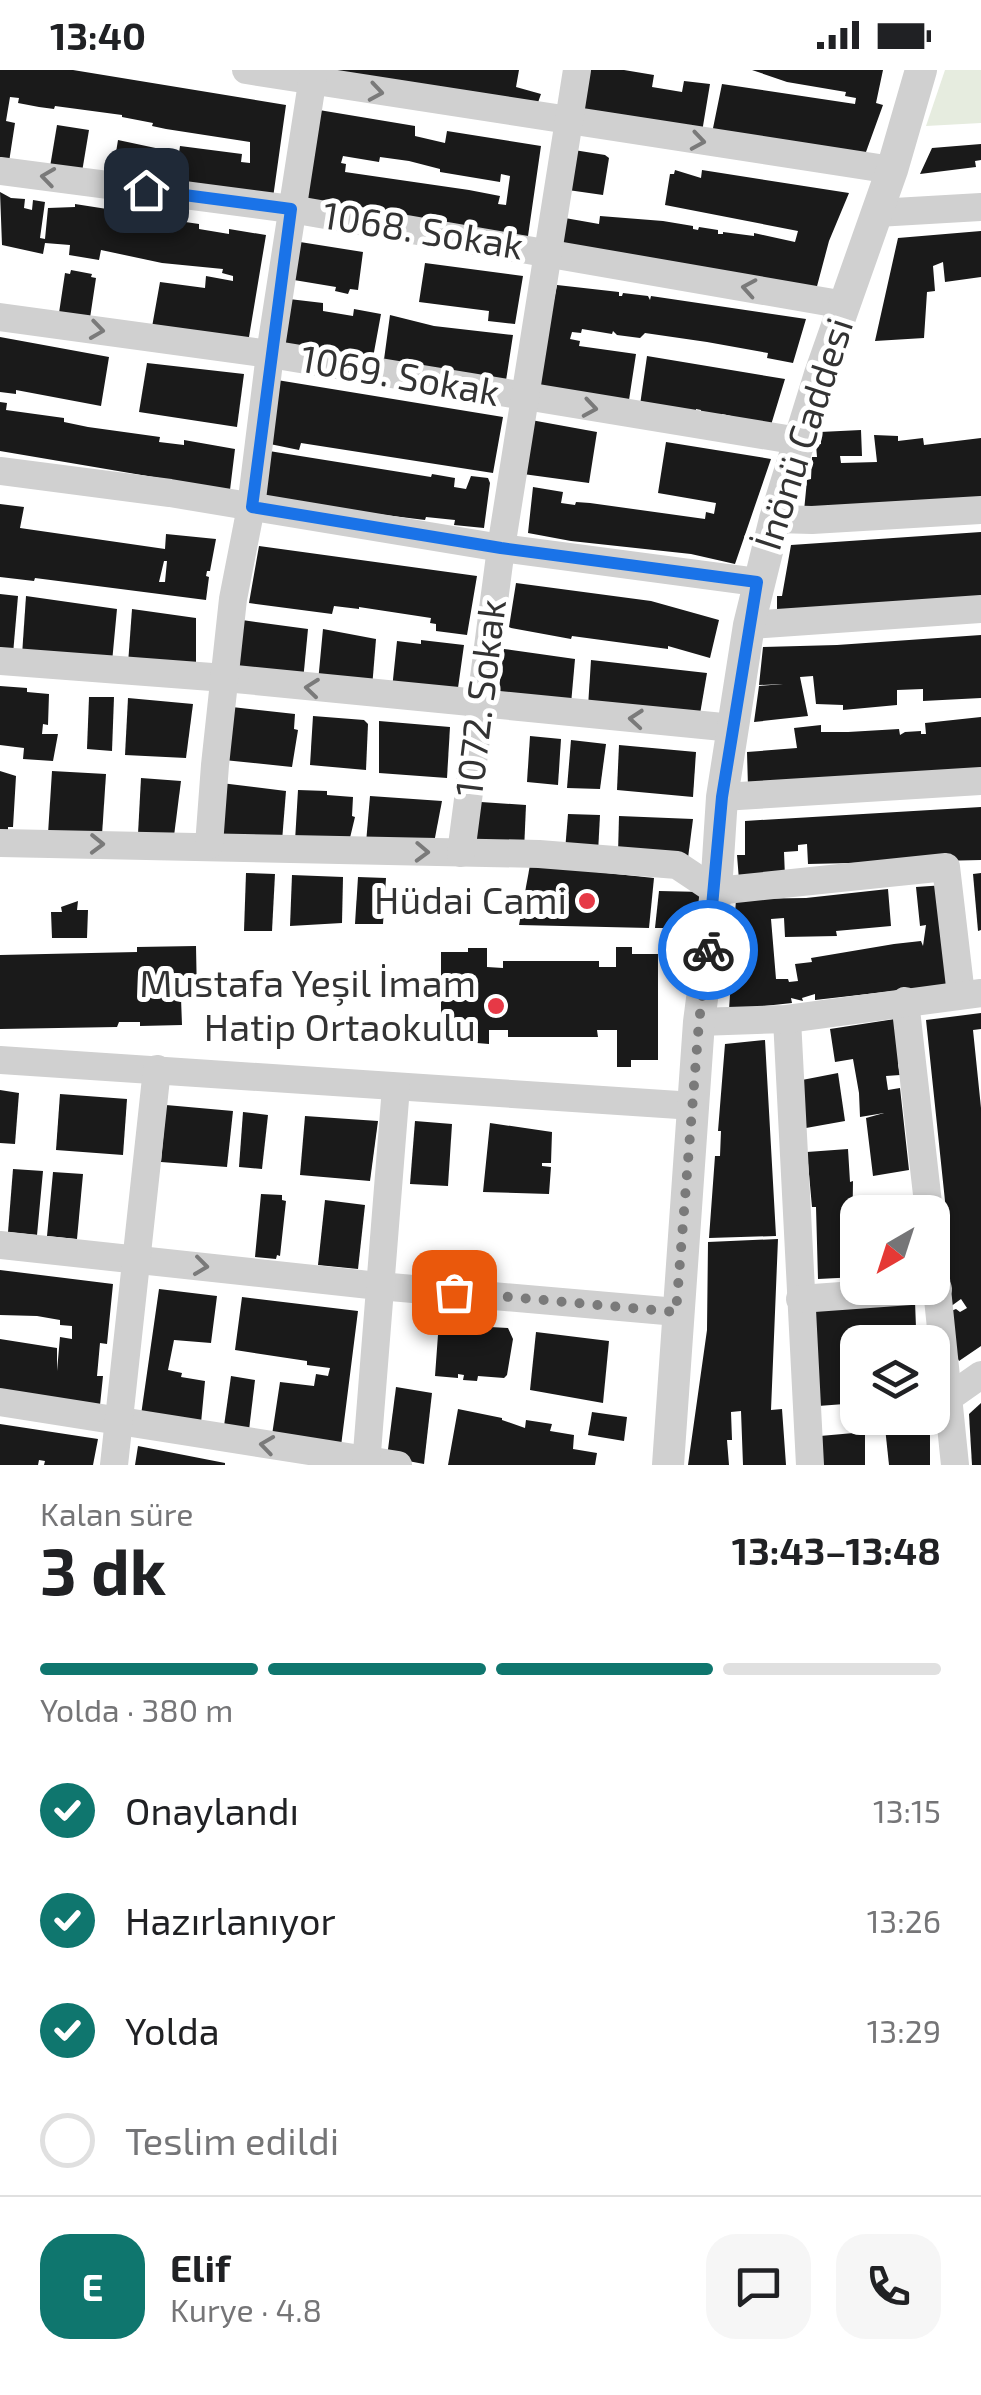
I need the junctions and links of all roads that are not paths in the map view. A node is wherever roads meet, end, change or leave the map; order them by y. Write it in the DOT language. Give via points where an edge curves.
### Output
graph roads {
  1 [pos="246,70"];
  2 [pos="577,70"];
  3 [pos="921,70"];
  4 [pos="313,76"];
  5 [pos="567,122"];
  6 [pos="0,170"];
  7 [pos="892,170"];
  8 [pos="981,207"];
  9 [pos="291,209"];
  10 [pos="878,213"];
  11 [pos="549,252"];
  12 [pos="845,305"];
  13 [pos="0,317"];
  14 [pos="270,354"];
  15 [pos="526,397"];
  16 [pos="799,441"];
  17 [pos="0,471"];
  18 [pos="252,507"];
  19 [pos="981,510"];
  20 [pos="775,518"];
  21 [pos="501,548"];
  22 [pos="757,582"];
  23 [pos="981,610"];
  24 [pos="749,625"];
  25 [pos="0,661"];
  26 [pos="224,678"];
  27 [pos="479,705"];
  28 [pos="733,728"];
  29 [pos="981,781"];
  30 [pos="722,797"];
  31 [pos="0,842"];
  32 [pos="209,845"];
  33 [pos="461,853"];
  34 [pos="716,891"];
  35 [pos="971,994"];
  36 [pos="905,1001"];
  37 [pos="787,1020"];
  38 [pos="699,1022"];
  39 [pos="0,1060"];
  40 [pos="157,1069"];
  41 [pos="396,1088"];
  42 [pos="694,1106"];
  43 [pos="927,1195"];
  44 [pos="0,1245"];
  45 [pos="134,1258"];
  46 [pos="379,1286"];
  47 [pos="840,1296"];
  48 [pos="800,1299"];
  49 [pos="676,1312"];
  50 [pos="981,1375"];
  51 [pos="950,1396"];
  52 [pos="0,1402"];
  53 [pos="120,1423"];
  54 [pos="366,1462"];
  55 [pos="114,1465"];
  56 [pos="398,1465"];
  57 [pos="668,1465"];
  58 [pos="810,1465"];
  59 [pos="955,1465"];
  1 -- 4 [label="street"];
  2 -- 5 [label="street, 1072. Sokak"];
  3 -- 7 [label="street, İnönü Caddesi"];
  4 -- 5 [label="street, one-way"];
  4 -- 9 [label="street"];
  5 -- 7 [label="street, one-way"];
  5 -- 11 [label="street, 1072. Sokak"];
  9 -- 6 [label="street, 1068. Sokak, one-way"];
  7 -- 10 [label="street, İnönü Caddesi"];
  8 -- 10 [label="street"];
  9 -- 11 [label="street, 1068. Sokak"];
  9 -- 14 [label="street"];
  10 -- 12 [label="street, İnönü Caddesi"];
  12 -- 11 [label="street, 1068. Sokak, one-way"];
  11 -- 15 [label="street, 1072. Sokak"];
  12 -- 16 [label="street, İnönü Caddesi"];
  13 -- 14 [label="street, 1069. Sokak, one-way"];
  14 -- 15 [label="street, 1069. Sokak"];
  14 -- 18 [label="street"];
  15 -- 16 [label="street, 1069. Sokak, one-way"];
  15 -- 21 [label="street, 1072. Sokak"];
  16 -- 20 [label="street, İnönü Caddesi"];
  17 -- 18 [label="street"];
  18 -- 21 [label="street"];
  18 -- 26 [label="street"];
  19 -- 20 [label="street"];
  20 -- 22 [label="street, İnönü Caddesi"];
  21 -- 22 [label="street"];
  21 -- 27 [label="street, 1072. Sokak"];
  22 -- 24 [label="street, İnönü Caddesi"];
  23 -- 24 [label="street"];
  24 -- 28 [label="street, İnönü Caddesi"];
  25 -- 26 [label="street"];
  27 -- 26 [label="street, one-way"];
  26 -- 32 [label="street"];
  28 -- 27 [label="street, one-way"];
  27 -- 33 [label="street, 1072. Sokak"];
  28 -- 30 [label="street, İnönü Caddesi"];
  29 -- 30 [label="street"];
  30 -- 34 [label="street, İnönü Caddesi"];
  31 -- 32 [label="street, one-way"];
  32 -- 33 [label="street, one-way"];
  33 -- 34 [label="street" via="677,866"];
  34 -- 35 [label="street" via="946,867"];
  34 -- 38 [label="street, İnönü Caddesi"];
  35 -- 36 [label="street"];
  36 -- 37 [label="street"];
  36 -- 43 [label="street"];
  37 -- 38 [label="street"];
  37 -- 48 [label="street"];
  38 -- 42 [label="street, İnönü Caddesi"];
  39 -- 40 [label="street"];
  40 -- 41 [label="street"];
  40 -- 45 [label="street"];
  41 -- 42 [label="street"];
  41 -- 46 [label="street"];
  42 -- 49 [label="street, İnönü Caddesi"];
  44 -- 45 [label="street"];
  45 -- 46 [label="street, one-way"];
  45 -- 53 [label="street"];
  46 -- 49 [label="street"];
  46 -- 54 [label="street"];
  47 -- 48 [label="street"];
  48 -- 58 [label="street"];
  49 -- 57 [label="street, İnönü Caddesi"];
  50 -- 51 [label="street"];
  51 -- 59 [label="street"];
  52 -- 53 [label="street"];
  54 -- 53 [label="street, one-way"];
  53 -- 55 [label="street"];
  54 -- 56 [label="street"];
}
